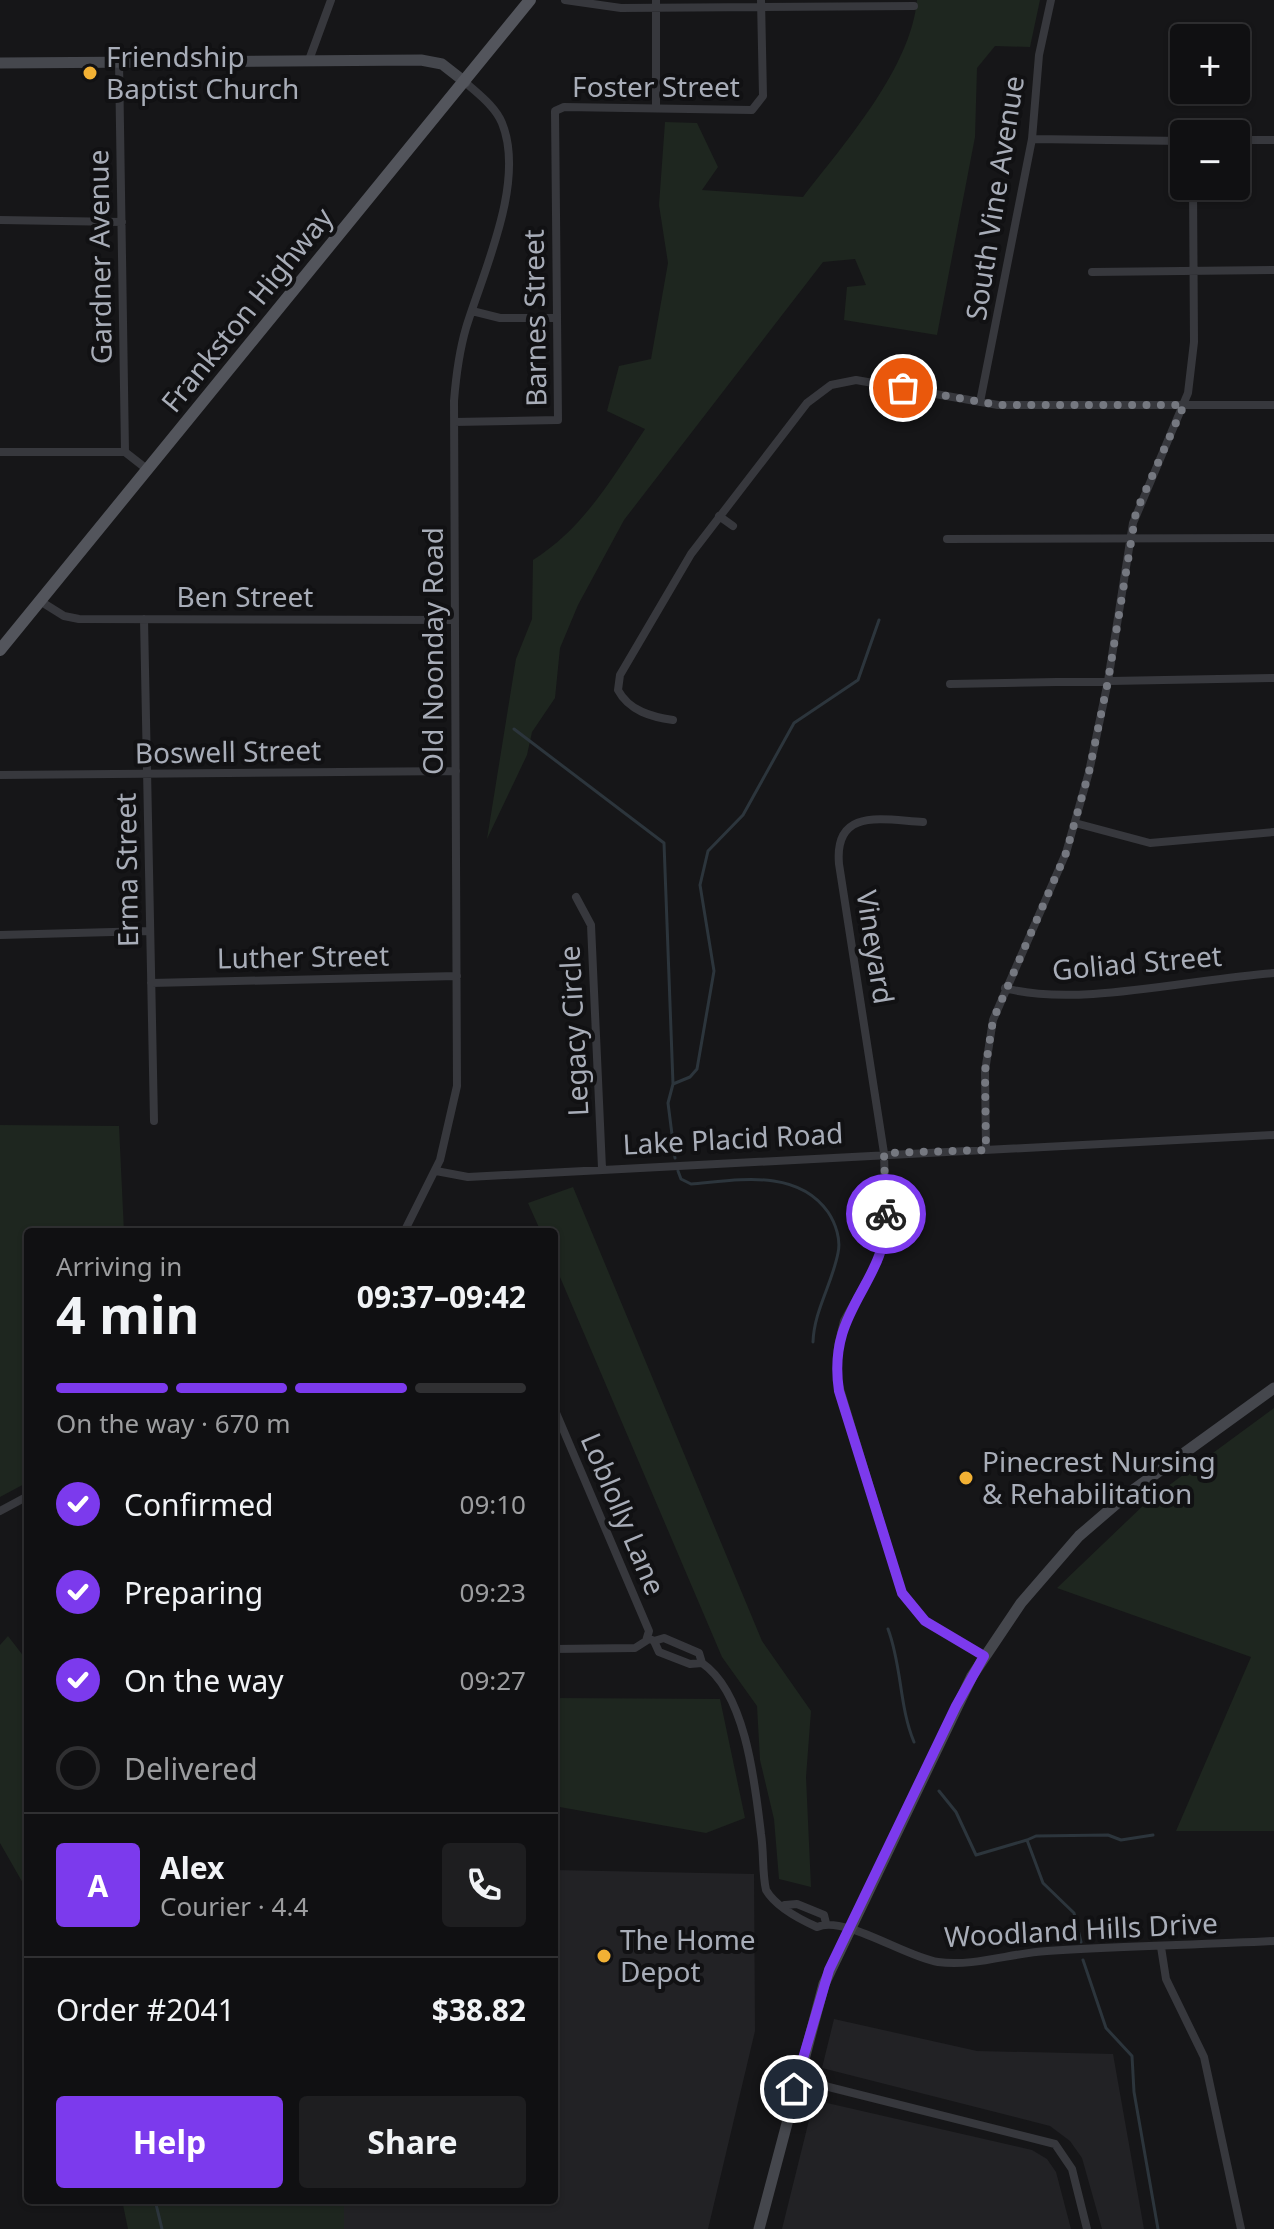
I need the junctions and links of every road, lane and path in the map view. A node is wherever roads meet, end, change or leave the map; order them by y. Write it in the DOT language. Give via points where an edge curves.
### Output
graph roads {
  1 [pos="331,0"];
  2 [pos="530,0"];
  3 [pos="565,0"];
  4 [pos="1051,0"];
  5 [pos="760,3"];
  6 [pos="656,4"];
  7 [pos="914,6"];
  8 [pos="309,60"];
  9 [pos="119,61"];
  10 [pos="0,63"];
  11 [pos="465,82"];
  12 [pos="656,107"];
  13 [pos="555,111"];
  14 [pos="1032,139"];
  15 [pos="1250,140"];
  16 [pos="1274,140"];
  17 [pos="1170,141"];
  18 [pos="1193,200"];
  19 [pos="0,220"];
  20 [pos="122,222"];
  21 [pos="1274,270"];
  22 [pos="1193,271"];
  23 [pos="1092,272"];
  24 [pos="472,311"];
  25 [pos="557,318"];
  26 [pos="980,402"];
  27 [pos="1184,405"];
  28 [pos="1274,405"];
  29 [pos="454,422"];
  30 [pos="0,452"];
  31 [pos="125,452"];
  32 [pos="148,470"];
  33 [pos="719,516"];
  34 [pos="733,526"];
  35 [pos="1274,538"];
  36 [pos="947,539"];
  37 [pos="1130,539"];
  38 [pos="40,601"];
  39 [pos="144,619"];
  40 [pos="455,620"];
  41 [pos="0,650"];
  42 [pos="1274,678"];
  43 [pos="1108,681"];
  44 [pos="950,684"];
  45 [pos="673,720"];
  46 [pos="456,771"];
  47 [pos="0,775"];
  48 [pos="147,775"];
  49 [pos="923,822"];
  50 [pos="1075,823"];
  51 [pos="1274,832"];
  52 [pos="576,897"];
  53 [pos="150,931"];
  54 [pos="0,935"];
  55 [pos="1274,973"];
  56 [pos="457,976"];
  57 [pos="151,983"];
  58 [pos="1005,988"];
  59 [pos="154,1121"];
  60 [pos="1274,1135"];
  61 [pos="986,1150"];
  62 [pos="884,1153"];
  63 [pos="602,1168"];
  64 [pos="436,1171"];
  65 [pos="406,1228"];
  66 [pos="1274,1388"];
  67 [pos="558,1417"];
  68 [pos="24,1498"];
  69 [pos="0,1511"];
  70 [pos="651,1639"];
  71 [pos="558,1649"];
  72 [pos="984,1656"];
  73 [pos="702,1663"];
  74 [pos="849,1928"];
  75 [pos="1274,1941"];
  76 [pos="1161,1947"];
  77 [pos="797,2079"];
  78 [pos="759,2229"];
  79 [pos="1087,2229"];
  80 [pos="1241,2229"];
  1 -- 8 [label="street"];
  2 -- 11 [label="main road, Frankston Highway"];
  3 -- 6 [label="street" via="605,8"];
  4 -- 14 [label="street, South Vine Avenue" via="1039,55"];
  5 -- 6 [label="street"];
  5 -- 7 [label="street"];
  5 -- 12 [label="street, Foster Street" via="764,81 757,106 742,112"];
  6 -- 12 [label="street"];
  8 -- 9 [label="main road"];
  8 -- 11 [label="main road" via="430,60"];
  9 -- 10 [label="main road"];
  9 -- 20 [label="street, Gardner Avenue"];
  11 -- 24 [label="street, Old Noonday Road" via="496,113 507,148 498,234"];
  11 -- 32 [label="main road, Frankston Highway"];
  12 -- 13 [label="street, Foster Street"];
  13 -- 25 [label="street, Barnes Street"];
  14 -- 17 [label="street"];
  14 -- 26 [label="street, South Vine Avenue"];
  15 -- 16 [label="street"];
  18 -- 22 [label="street"];
  19 -- 20 [label="street"];
  20 -- 31 [label="street, Gardner Avenue"];
  21 -- 22 [label="street"];
  22 -- 23 [label="street"];
  22 -- 27 [label="street" via="1193,353"];
  24 -- 25 [label="street" via="500,318"];
  24 -- 29 [label="street, Old Noonday Road" via="456,372"];
  25 -- 29 [label="street, Barnes Street" via="558,420"];
  26 -- 27 [label="street"];
  26 -- 33 [label="street" via="870,381 831,385 807,403"];
  27 -- 28 [label="street"];
  27 -- 37 [label="street" via="1143,493"];
  29 -- 40 [label="street, Old Noonday Road"];
  30 -- 31 [label="street"];
  31 -- 32 [label="street"];
  32 -- 38 [label="main road, Frankston Highway"];
  33 -- 34 [label="street"];
  33 -- 45 [label="street" via="684,565 617,682 628,703"];
  35 -- 37 [label="street"];
  36 -- 37 [label="street"];
  37 -- 43 [label="street"];
  38 -- 39 [label="street, Ben Street" via="71,618"];
  38 -- 41 [label="main road, Frankston Highway"];
  39 -- 40 [label="street, Ben Street"];
  39 -- 48 [label="street, Erma Street"];
  40 -- 46 [label="street, Old Noonday Road"];
  42 -- 43 [label="street"];
  43 -- 44 [label="street"];
  43 -- 50 [label="street"];
  46 -- 48 [label="street, Boswell Street"];
  46 -- 56 [label="street, Old Noonday Road"];
  47 -- 48 [label="street, Boswell Street"];
  48 -- 53 [label="street, Erma Street"];
  49 -- 62 [label="street, Vineyard" via="856,823 839,839"];
  50 -- 51 [label="street" via="1150,843"];
  50 -- 58 [label="street" via="1061,868"];
  52 -- 63 [label="street, Legacy Circle" via="591,925"];
  53 -- 54 [label="street"];
  53 -- 57 [label="street, Erma Street"];
  55 -- 58 [label="street, Goliad Street" via="1079,994 1031,995"];
  56 -- 57 [label="street, Luther Street"];
  56 -- 64 [label="street, Old Noonday Road" via="455,1102"];
  57 -- 59 [label="street, Erma Street"];
  58 -- 61 [label="street" via="987,1056"];
  60 -- 61 [label="street, Lake Placid Road"];
  61 -- 62 [label="street, Lake Placid Road"];
  62 -- 63 [label="street, Lake Placid Road"];
  62 -- 72 [label="street" via="885,1237 840,1333 839,1391 902,1593 925,1621"];
  63 -- 64 [label="street, Lake Placid Road" via="468,1177"];
  64 -- 65 [label="street, Old Noonday Road"];
  66 -- 72 [label="main road" via="1088,1528 1038,1582"];
  67 -- 70 [label="street, Loblolly Lane"];
  68 -- 69 [label="street"];
  70 -- 71 [label="street, Loblolly Lane" via="630,1649"];
  70 -- 73 [label="street" via="659,1652"];
  70 -- 73 [label="street, Loblolly Lane" via="664,1638 699,1653"];
  72 -- 74 [label="main road"];
  73 -- 74 [label="street, Loblolly Lane" via="729,1691 752,1773 769,1895 790,1915 817,1927 826,1923"];
  74 -- 76 [label="street, Woodland Hills Drive" via="905,1952 957,1963 1043,1951"];
  74 -- 77 [label="main road" via="819,1996"];
  75 -- 76 [label="street, Woodland Hills Drive"];
  76 -- 80 [label="street" via="1166,1979 1204,2057"];
  77 -- 78 [label="main road"];
  77 -- 79 [label="street" via="1055,2144 1072,2169"];
}
